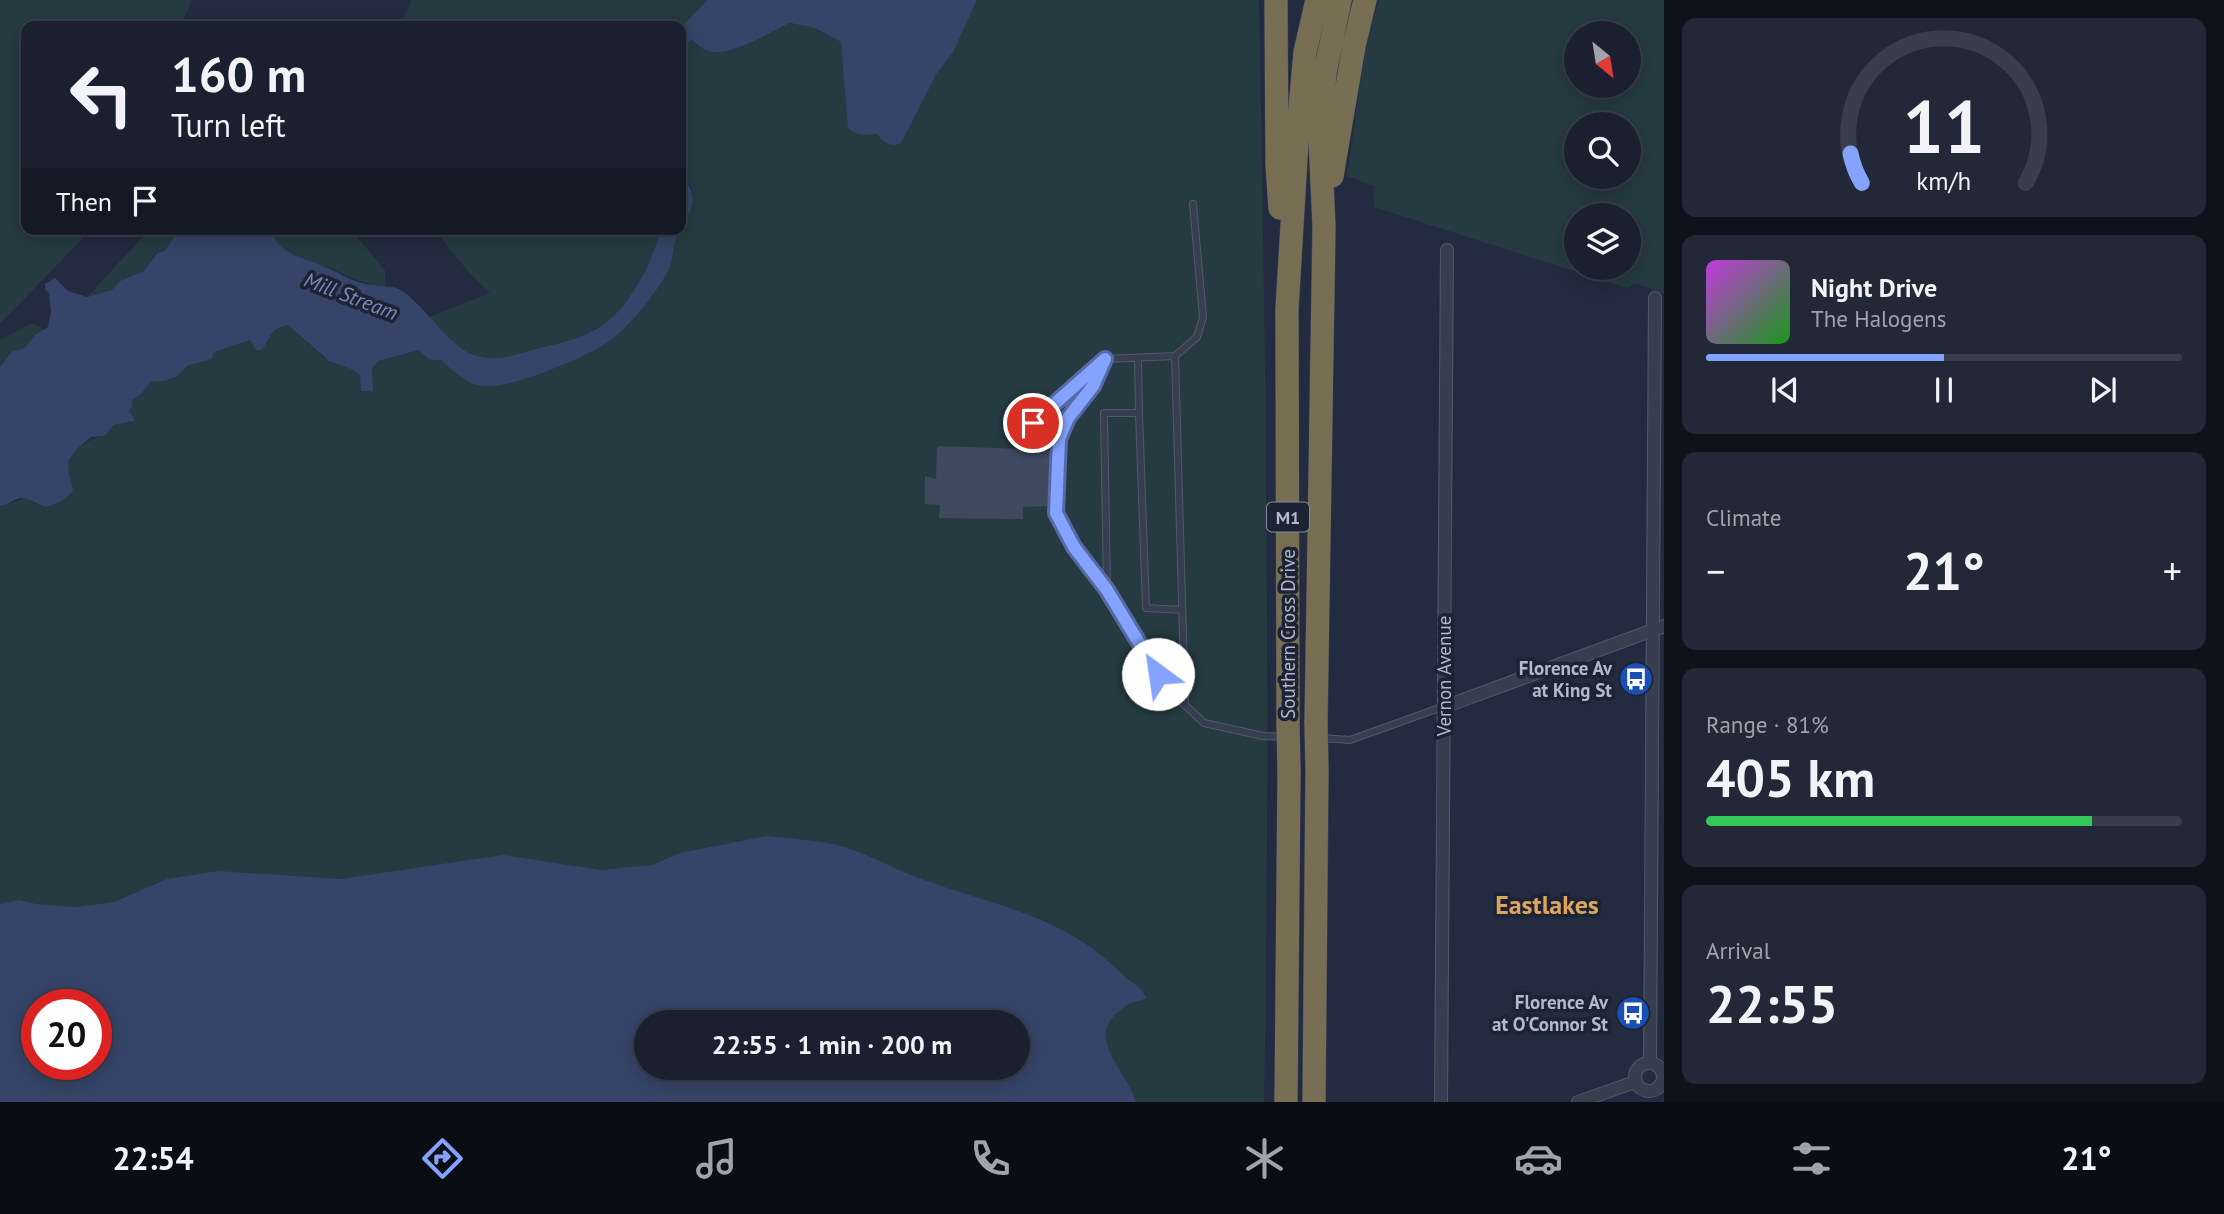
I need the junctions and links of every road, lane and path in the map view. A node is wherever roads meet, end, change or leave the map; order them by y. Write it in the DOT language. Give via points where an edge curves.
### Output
graph roads {
  1 [pos="1276,0"];
  2 [pos="1317,0"];
  3 [pos="1340,0"];
  4 [pos="1365,0"];
  5 [pos="1193,204"];
  6 [pos="1324,227"];
  7 [pos="1447,250"];
  8 [pos="1655,298"];
  9 [pos="1287,309"];
  10 [pos="1175,356"];
  11 [pos="1138,358"];
  12 [pos="1105,359"];
  13 [pos="1139,414"];
  14 [pos="1020,436"];
  15 [pos="1107,590"];
  16 [pos="1182,610"];
  17 [pos="1658,628"];
  18 [pos="1185,705"];
  19 [pos="1444,707"];
  20 [pos="1304,731"];
  21 [pos="1658,850"];
  22 [pos="1650,1063"];
  23 [pos="1663,1071"];
  24 [pos="1635,1082"];
  25 [pos="1649,1097"];
  26 [pos="1286,1102"];
  27 [pos="1314,1102"];
  28 [pos="1441,1102"];
  29 [pos="1578,1102"];
  1 -- 9 [label="highway" via="1277,164"];
  2 -- 9 [label="highway, Southern Cross Drive / M1" via="1305,52"];
  3 -- 6 [label="highway, Southern Cross Drive / M1" via="1325,73 1320,138"];
  4 -- 6 [label="highway"];
  5 -- 10 [label="lane" via="1203,317 1197,337"];
  6 -- 20 [label="highway, Southern Cross Drive / M1"];
  7 -- 19 [label="street, Vernon Avenue"];
  8 -- 17 [label="street"];
  9 -- 20 [label="highway, Southern Cross Drive / M1"];
  10 -- 11 [label="lane"];
  10 -- 16 [label="lane"];
  11 -- 12 [label="lane"];
  11 -- 13 [label="lane"];
  12 -- 14 [label="lane"];
  12 -- 15 [label="lane" via="1059,439 1056,513 1074,547"];
  13 -- 15 [label="lane" via="1104,413"];
  13 -- 16 [label="lane" via="1146,608"];
  15 -- 18 [label="lane" via="1171,695"];
  16 -- 18 [label="lane"];
  17 -- 19 [label="street"];
  17 -- 21 [label="street"];
  18 -- 20 [label="lane" via="1204,723 1263,736"];
  19 -- 20 [label="lane" via="1350,740"];
  19 -- 28 [label="street, Vernon Avenue"];
  20 -- 26 [label="highway, Southern Cross Drive / M1, bridge" via="1289,772"];
  20 -- 27 [label="highway, Southern Cross Drive / M1, bridge" via="1317,770"];
  21 -- 22 [label="street"];
  22 -- 23 [label="street"];
  22 -- 24 [label="street" via="1637,1069"];
  23 -- 25 [label="street" via="1661,1085"];
  24 -- 25 [label="street"];
  24 -- 29 [label="street"];
}
